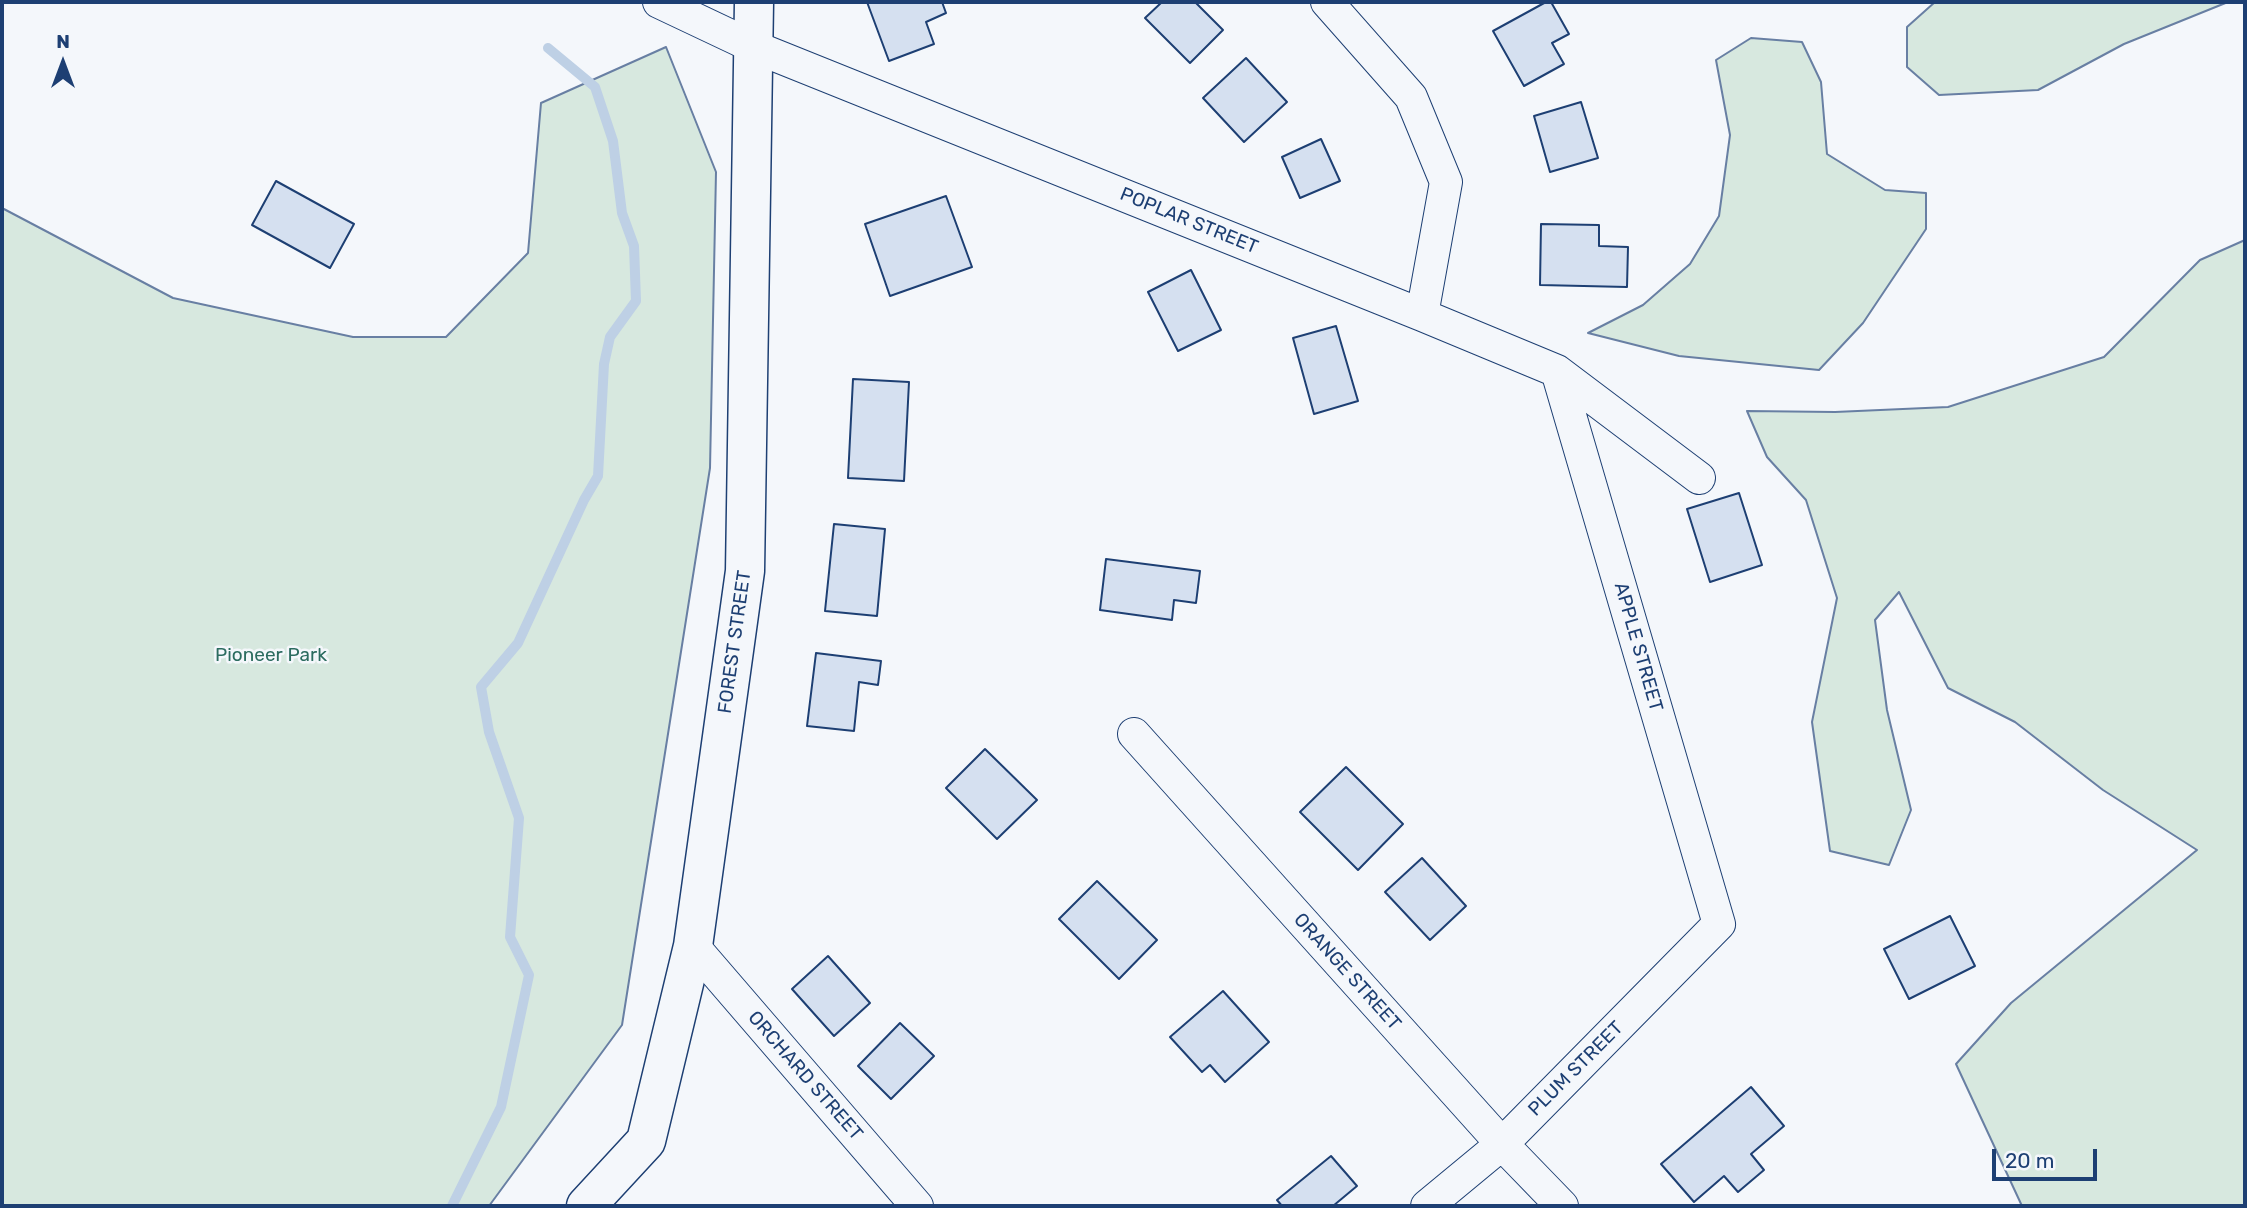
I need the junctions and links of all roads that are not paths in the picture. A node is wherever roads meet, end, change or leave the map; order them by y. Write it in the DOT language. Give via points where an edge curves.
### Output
graph roads {
  1 [pos="659,2"];
  2 [pos="754,2"];
  3 [pos="1326,2"];
  4 [pos="752,46"];
  5 [pos="1422,315"];
  6 [pos="1557,371"];
  7 [pos="1699,478"];
  8 [pos="1134,734"];
  9 [pos="1719,924"];
  10 [pos="693,946"];
  11 [pos="1502,1144"];
  12 [pos="598,1201"];
  13 [pos="917,1206"];
  14 [pos="1427,1206"];
  15 [pos="1562,1206"];
  1 -- 4 [label="street, POPLAR STREET"];
  2 -- 4 [label="street, FOREST STREET"];
  3 -- 5 [label="street" via="1411,97 1446,182"];
  4 -- 5 [label="street, POPLAR STREET"];
  4 -- 10 [label="street, FOREST STREET" via="745,571"];
  5 -- 6 [label="street, POPLAR STREET"];
  6 -- 7 [label="street, POPLAR STREET"];
  6 -- 9 [label="street, APPLE STREET"];
  8 -- 11 [label="street, ORANGE STREET"];
  9 -- 11 [label="street, PLUM STREET"];
  10 -- 12 [label="street, FOREST STREET" via="646,1141"];
  10 -- 13 [label="street, ORCHARD STREET"];
  11 -- 14 [label="street, PLUM STREET"];
  11 -- 15 [label="street, ORANGE STREET"];
}
